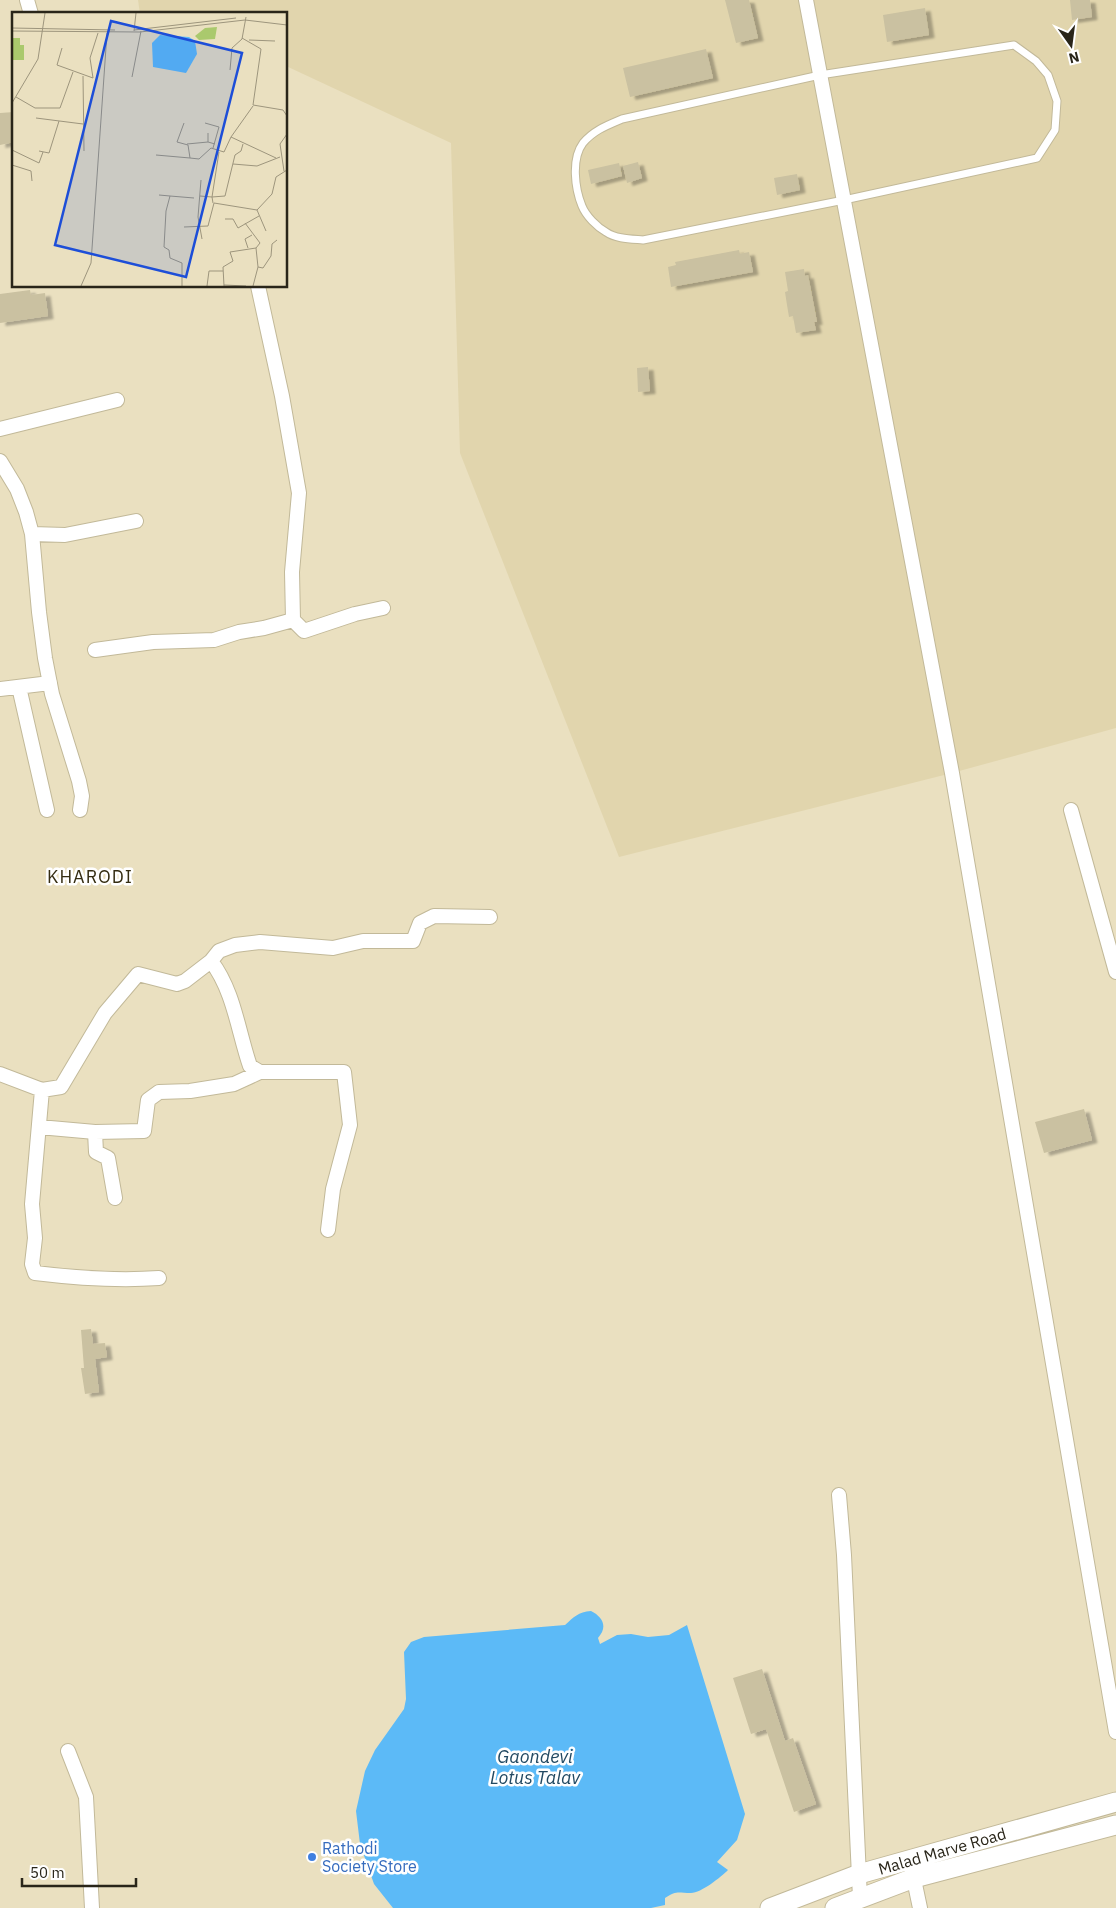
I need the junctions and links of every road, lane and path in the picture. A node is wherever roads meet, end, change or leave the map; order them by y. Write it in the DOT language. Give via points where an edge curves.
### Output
graph roads {
  1 [pos="806,0"];
  2 [pos="820,75"];
  3 [pos="844,200"];
  4 [pos="258,288"];
  5 [pos="117,400"];
  6 [pos="0,429"];
  7 [pos="0,461"];
  8 [pos="136,521"];
  9 [pos="32,534"];
  10 [pos="383,608"];
  11 [pos="292,620"];
  12 [pos="95,650"];
  13 [pos="50,683"];
  14 [pos="19,687"];
  15 [pos="0,689"];
  16 [pos="47,810"];
  17 [pos="80,810"];
  18 [pos="1071,810"];
  19 [pos="490,917"];
  20 [pos="211,961"];
  21 [pos="1116,972"];
  22 [pos="260,1072"];
  23 [pos="0,1074"];
  24 [pos="42,1090"];
  25 [pos="39,1127"];
  26 [pos="96,1132"];
  27 [pos="114,1198"];
  28 [pos="328,1230"];
  29 [pos="159,1278"];
  30 [pos="839,1495"];
  31 [pos="1116,1732"];
  32 [pos="68,1751"];
  33 [pos="1116,1802"];
  34 [pos="1116,1826"];
  35 [pos="912,1870"];
  36 [pos="858,1874"];
  37 [pos="860,1898"];
  38 [pos="92,1908"];
  39 [pos="770,1908"];
  40 [pos="835,1908"];
  41 [pos="920,1908"];
  1 -- 2 [label="street"];
  2 -- 3 [label="street"];
  2 -- 3 [label="lane" via="1014,45 1036,61 1048,75 1057,101 1055,130 1037,158"];
  2 -- 3 [label="lane" via="622,119 596,130 582,144 576,161 576,183 582,207 606,233 643,240"];
  3 -- 31 [label="street" via="952,773"];
  4 -- 11 [label="street" via="299,493 292,572"];
  5 -- 6 [label="street"];
  7 -- 9 [label="street" via="17,489"];
  8 -- 9 [label="street" via="65,534"];
  9 -- 13 [label="street"];
  10 -- 11 [label="street" via="304,631"];
  11 -- 12 [label="street" via="214,640 153,642"];
  13 -- 14 [label="street"];
  13 -- 17 [label="street" via="79,781"];
  14 -- 15 [label="street"];
  14 -- 16 [label="street"];
  18 -- 21 [label="street"];
  19 -- 20 [label="street" via="434,916 420,923 413,941 363,941 333,948 260,942 235,945 219,951"];
  20 -- 22 [label="street" via="229,992 250,1066"];
  20 -- 24 [label="street" via="177,984 138,974 105,1013 62,1087"];
  22 -- 26 [label="street" via="234,1084 159,1092 148,1100 144,1131"];
  22 -- 28 [label="street" via="344,1072 350,1125 333,1190"];
  23 -- 24 [label="street"];
  24 -- 25 [label="street"];
  25 -- 26 [label="street"];
  25 -- 29 [label="street" via="32,1204 35,1238 32,1264 35,1273 134,1280"];
  26 -- 27 [label="street" via="96,1152 108,1158"];
  30 -- 36 [label="street"];
  32 -- 38 [label="street" via="86,1796"];
  33 -- 35 [label="main road, Malad Marve Road"];
  34 -- 35 [label="main road"];
  35 -- 36 [label="main road, Malad Marve Road"];
  35 -- 37 [label="main road"];
  35 -- 41 [label="street"];
  36 -- 37 [label="street"];
  36 -- 39 [label="main road, Malad Marve Road"];
  37 -- 40 [label="main road"];
}
